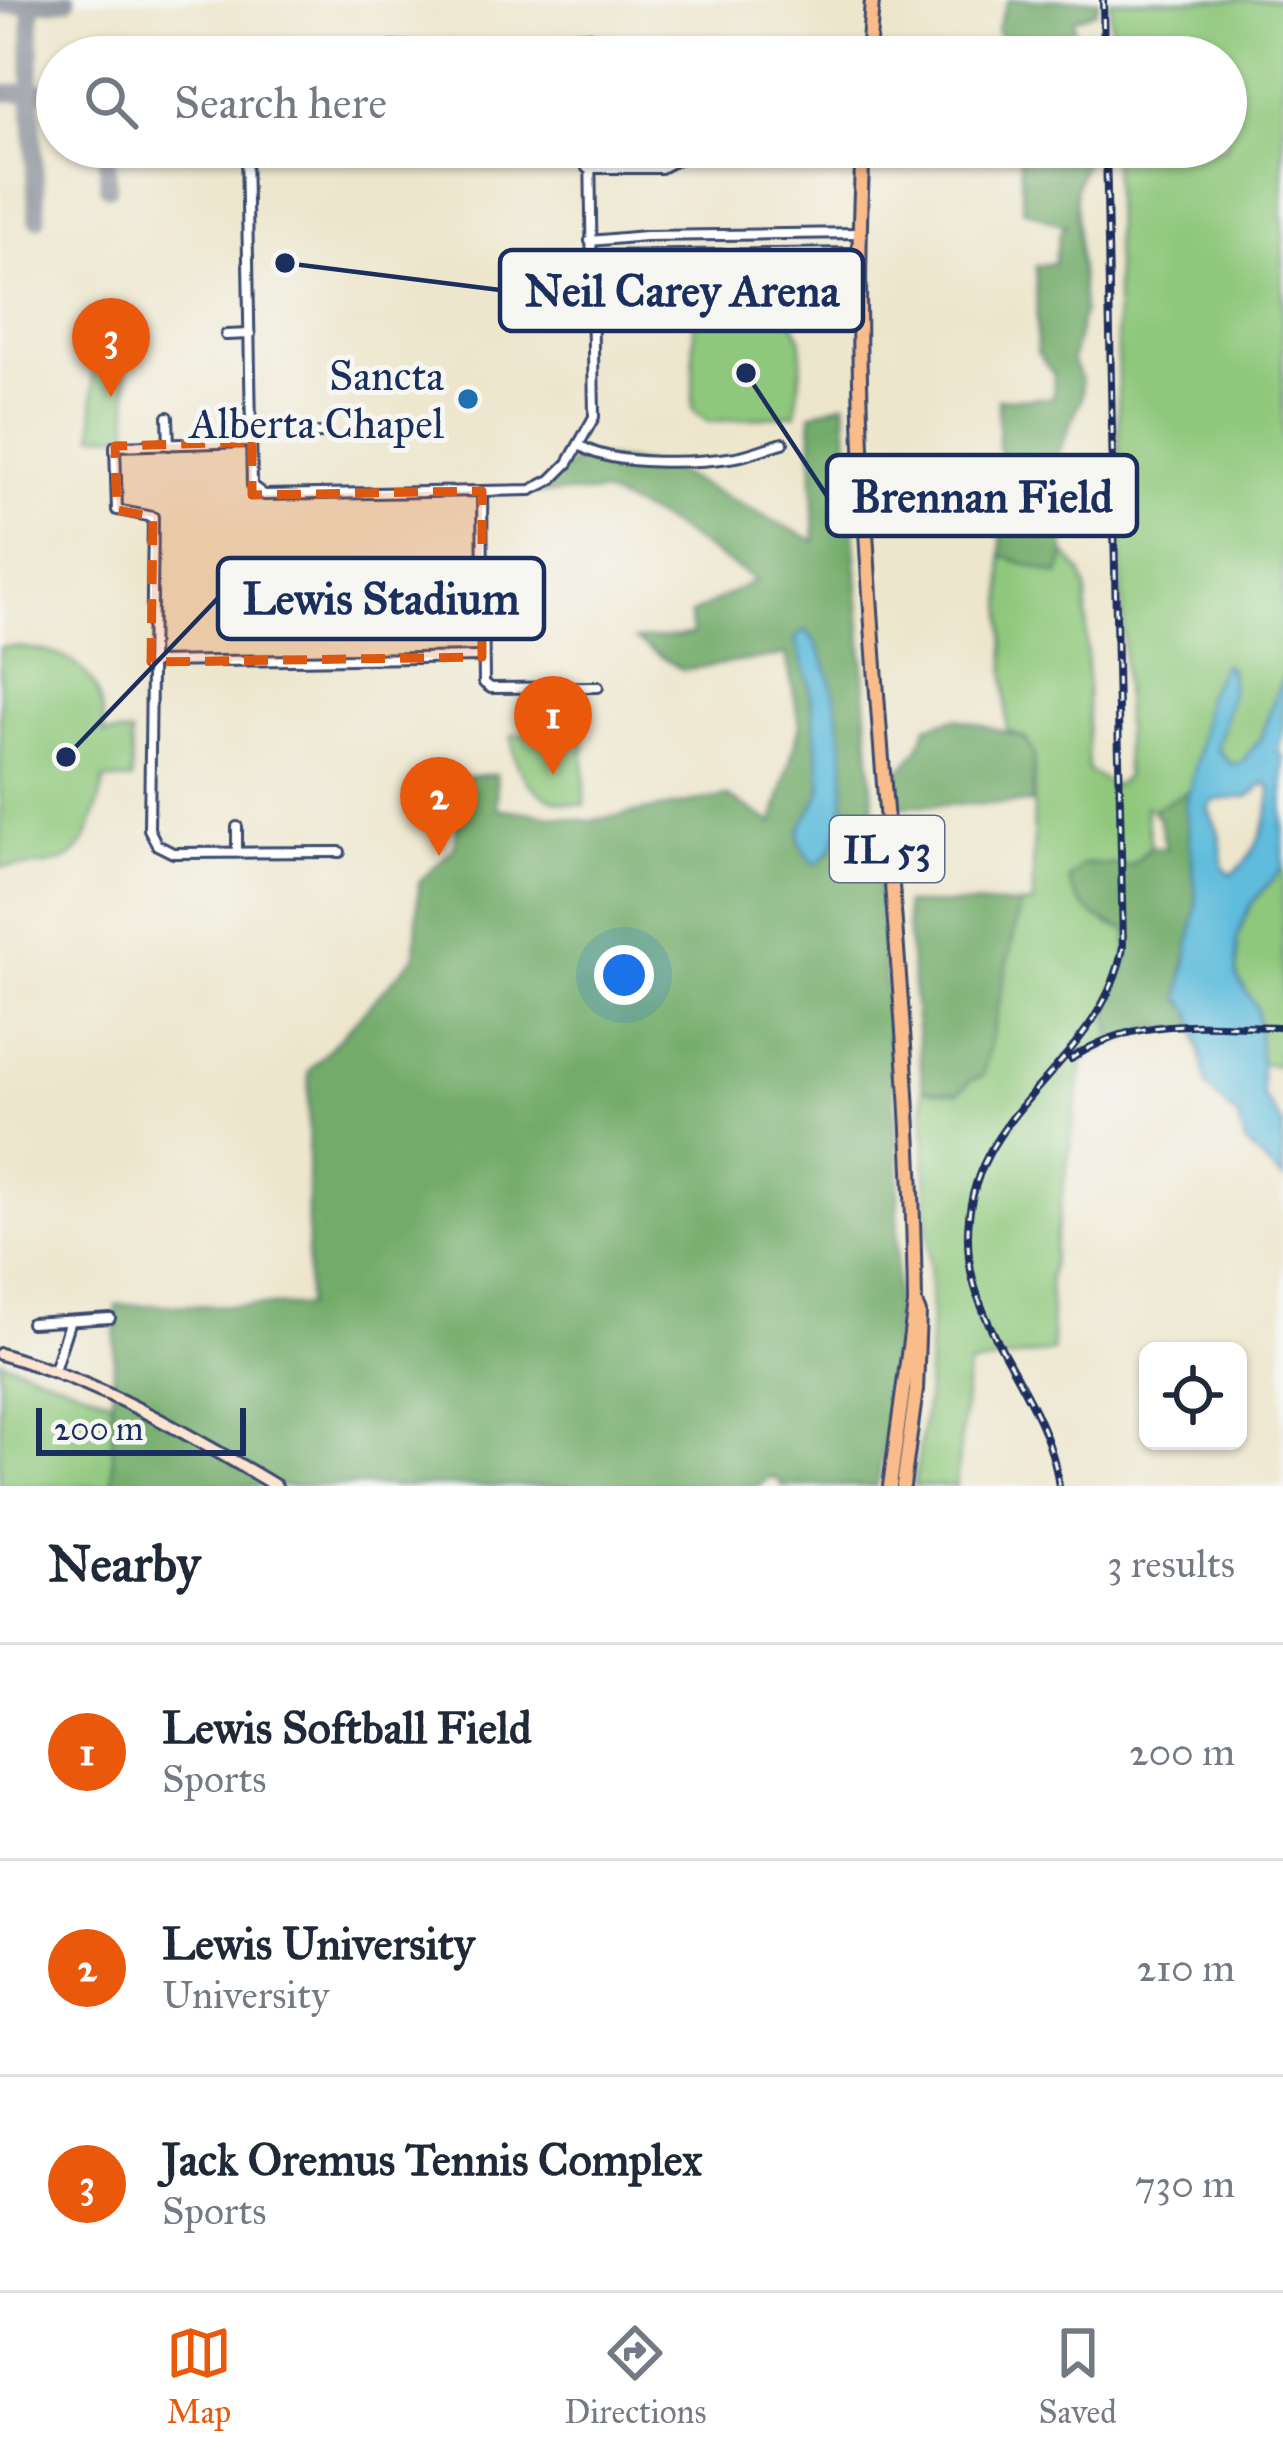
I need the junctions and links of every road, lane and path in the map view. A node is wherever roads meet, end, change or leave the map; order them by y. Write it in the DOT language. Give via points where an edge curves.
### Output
graph roads {
  1 [pos="872,0"];
  2 [pos="869,36"];
  3 [pos="246,168"];
  4 [pos="587,168"];
  5 [pos="661,168"];
  6 [pos="862,168"];
  7 [pos="812,232"];
  8 [pos="860,233"];
  9 [pos="590,241"];
  10 [pos="860,253"];
  11 [pos="812,254"];
  12 [pos="591,256"];
  13 [pos="250,334"];
  14 [pos="226,335"];
  15 [pos="167,417"];
  16 [pos="322,433"];
  17 [pos="252,438"];
  18 [pos="783,443"];
  19 [pos="170,445"];
  20 [pos="581,446"];
  21 [pos="482,491"];
  22 [pos="482,657"];
  23 [pos="151,662"];
  24 [pos="598,687"];
  25 [pos="236,827"];
  26 [pos="237,852"];
  27 [pos="340,852"];
  28 [pos="915,1303"];
  29 [pos="110,1318"];
  30 [pos="31,1323"];
  31 [pos="69,1323"];
  32 [pos="0,1354"];
  33 [pos="54,1370"];
  34 [pos="276,1486"];
  35 [pos="890,1486"];
  36 [pos="903,1486"];
  1 -- 2 [label="main road"];
  3 -- 13 [label="street"];
  4 -- 5 [label="street"];
  4 -- 9 [label="street"];
  6 -- 8 [label="main road, IL 53"];
  7 -- 8 [label="street"];
  7 -- 9 [label="street"];
  7 -- 11 [label="street" via="824,242"];
  8 -- 10 [label="main road, IL 53"];
  9 -- 12 [label="street"];
  10 -- 11 [label="street"];
  10 -- 28 [label="main road, IL 53" via="864,521"];
  11 -- 12 [label="street"];
  12 -- 20 [label="street" via="594,417"];
  13 -- 14 [label="street"];
  13 -- 17 [label="street"];
  15 -- 19 [label="street"];
  16 -- 17 [label="street"];
  17 -- 19 [label="street"];
  17 -- 21 [label="street" via="252,487 264,495"];
  18 -- 20 [label="street" via="737,457 668,462"];
  19 -- 23 [label="street" via="115,446 117,510 153,517"];
  20 -- 21 [label="street" via="531,490"];
  21 -- 22 [label="street"];
  22 -- 23 [label="street"];
  22 -- 24 [label="street" via="491,688"];
  23 -- 26 [label="street" via="149,829 172,853"];
  25 -- 26 [label="street"];
  26 -- 27 [label="street"];
  28 -- 35 [label="main road, IL 53"];
  28 -- 36 [label="main road, IL 53" via="918,1363"];
  29 -- 31 [label="street"];
  30 -- 31 [label="street"];
  31 -- 33 [label="street"];
  32 -- 33 [label="street"];
  33 -- 34 [label="street" via="171,1424"];
}
